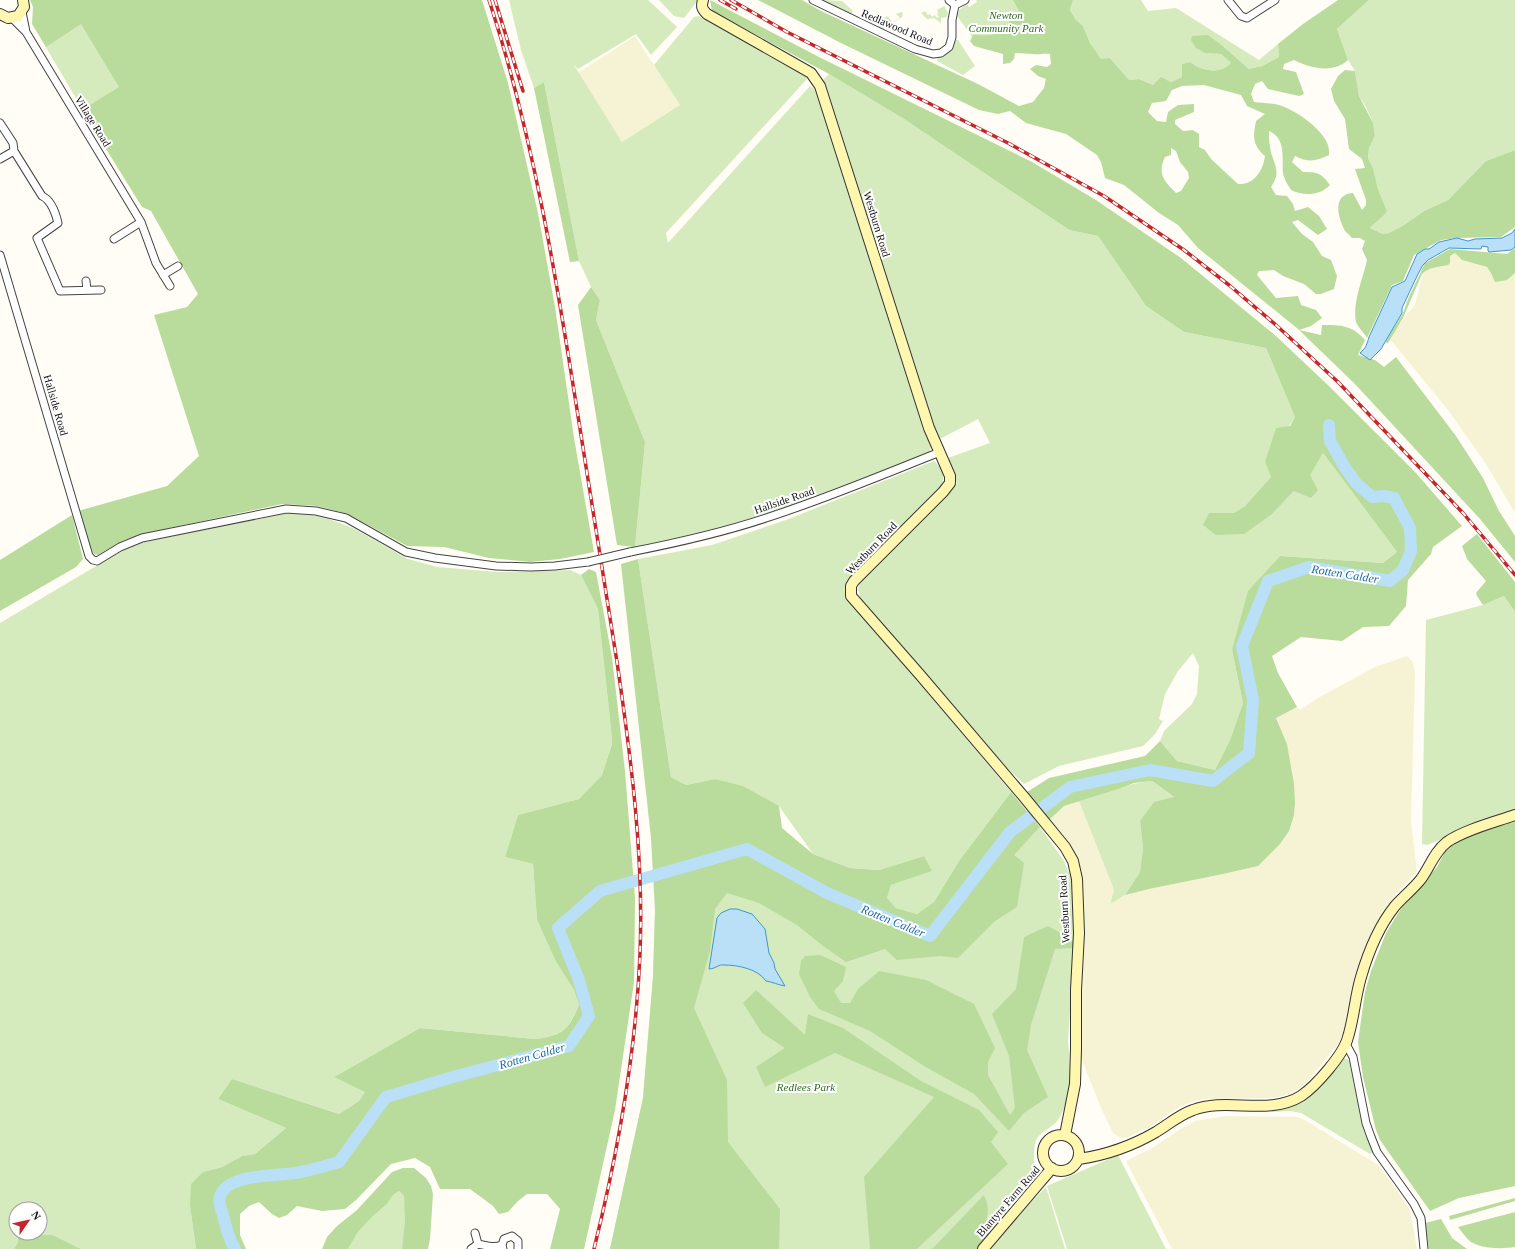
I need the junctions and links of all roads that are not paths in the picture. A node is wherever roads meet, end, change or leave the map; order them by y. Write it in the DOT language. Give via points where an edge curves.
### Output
graph roads {
  1 [pos="23,0"];
  2 [pos="703,0"];
  3 [pos="812,0"];
  4 [pos="949,0"];
  5 [pos="966,0"];
  6 [pos="1228,0"];
  7 [pos="1275,0"];
  8 [pos="955,5"];
  9 [pos="22,12"];
  10 [pos="4,17"];
  11 [pos="26,32"];
  12 [pos="0,123"];
  13 [pos="14,151"];
  14 [pos="0,159"];
  15 [pos="141,222"];
  16 [pos="114,239"];
  17 [pos="0,256"];
  18 [pos="178,266"];
  19 [pos="163,275"];
  20 [pos="86,281"];
  21 [pos="170,286"];
  22 [pos="87,290"];
  23 [pos="101,290"];
  24 [pos="940,452"];
  25 [pos="1515,815"];
  26 [pos="1346,1044"];
  27 [pos="1065,1135"];
  28 [pos="1079,1159"];
  29 [pos="1052,1168"];
  30 [pos="475,1233"];
  31 [pos="478,1244"];
  32 [pos="503,1247"];
  33 [pos="471,1249"];
  34 [pos="518,1249"];
  35 [pos="983,1249"];
  36 [pos="1424,1249"];
  1 -- 9 [label="street"];
  2 -- 24 [label="street, Westburn Road" via="702,9 707,14 811,73 820,86 929,428"];
  3 -- 8 [label="street, Redlawood Road" via="915,49 933,54 941,53 949,47"];
  4 -- 8 [label="street"];
  5 -- 8 [label="street"];
  6 -- 7 [label="street" via="1241,16 1247,18"];
  9 -- 10 [label="street" via="18,16"];
  9 -- 11 [label="street, Village Road"];
  10 -- 11 [label="street, Village Road"];
  11 -- 15 [label="street, Village Road"];
  12 -- 13 [label="street" via="13,144"];
  13 -- 14 [label="street"];
  13 -- 22 [label="street" via="57,215 58,223 37,238 60,291"];
  15 -- 16 [label="street"];
  15 -- 19 [label="street, Village Road"];
  17 -- 24 [label="street, Hallside Road, bridge" via="89,556 96,561 142,538 286,509 316,511 346,518 406,552 435,558 496,566 531,567 588,562 687,541 765,519"];
  18 -- 19 [label="street"];
  19 -- 21 [label="street, Village Road"];
  20 -- 22 [label="street"];
  22 -- 23 [label="street"];
  24 -- 27 [label="street, Westburn Road" via="950,476 950,483 854,581 852,596 1024,797 1065,847 1072,861 1077,879 1079,933 1075,1084"];
  25 -- 26 [label="street" via="1450,840 1438,850 1417,884 1392,910 1370,952 1356,992"];
  26 -- 28 [label="street" via="1312,1087 1291,1101 1267,1105 1217,1105 1197,1108 1121,1149"];
  26 -- 36 [label="street" via="1354,1056 1370,1137 1377,1152 1421,1218"];
  27 -- 28 [label="street" via="1079,1146"];
  27 -- 29 [label="street" via="1053,1136 1044,1146 1043,1157"];
  28 -- 29 [label="street" via="1066,1170"];
  29 -- 35 [label="street, Blantyre Farm Road"];
  30 -- 31 [label="street"];
  31 -- 32 [label="street"];
  31 -- 33 [label="street"];
  32 -- 34 [label="street" via="504,1239 512,1236 518,1241"];
}
